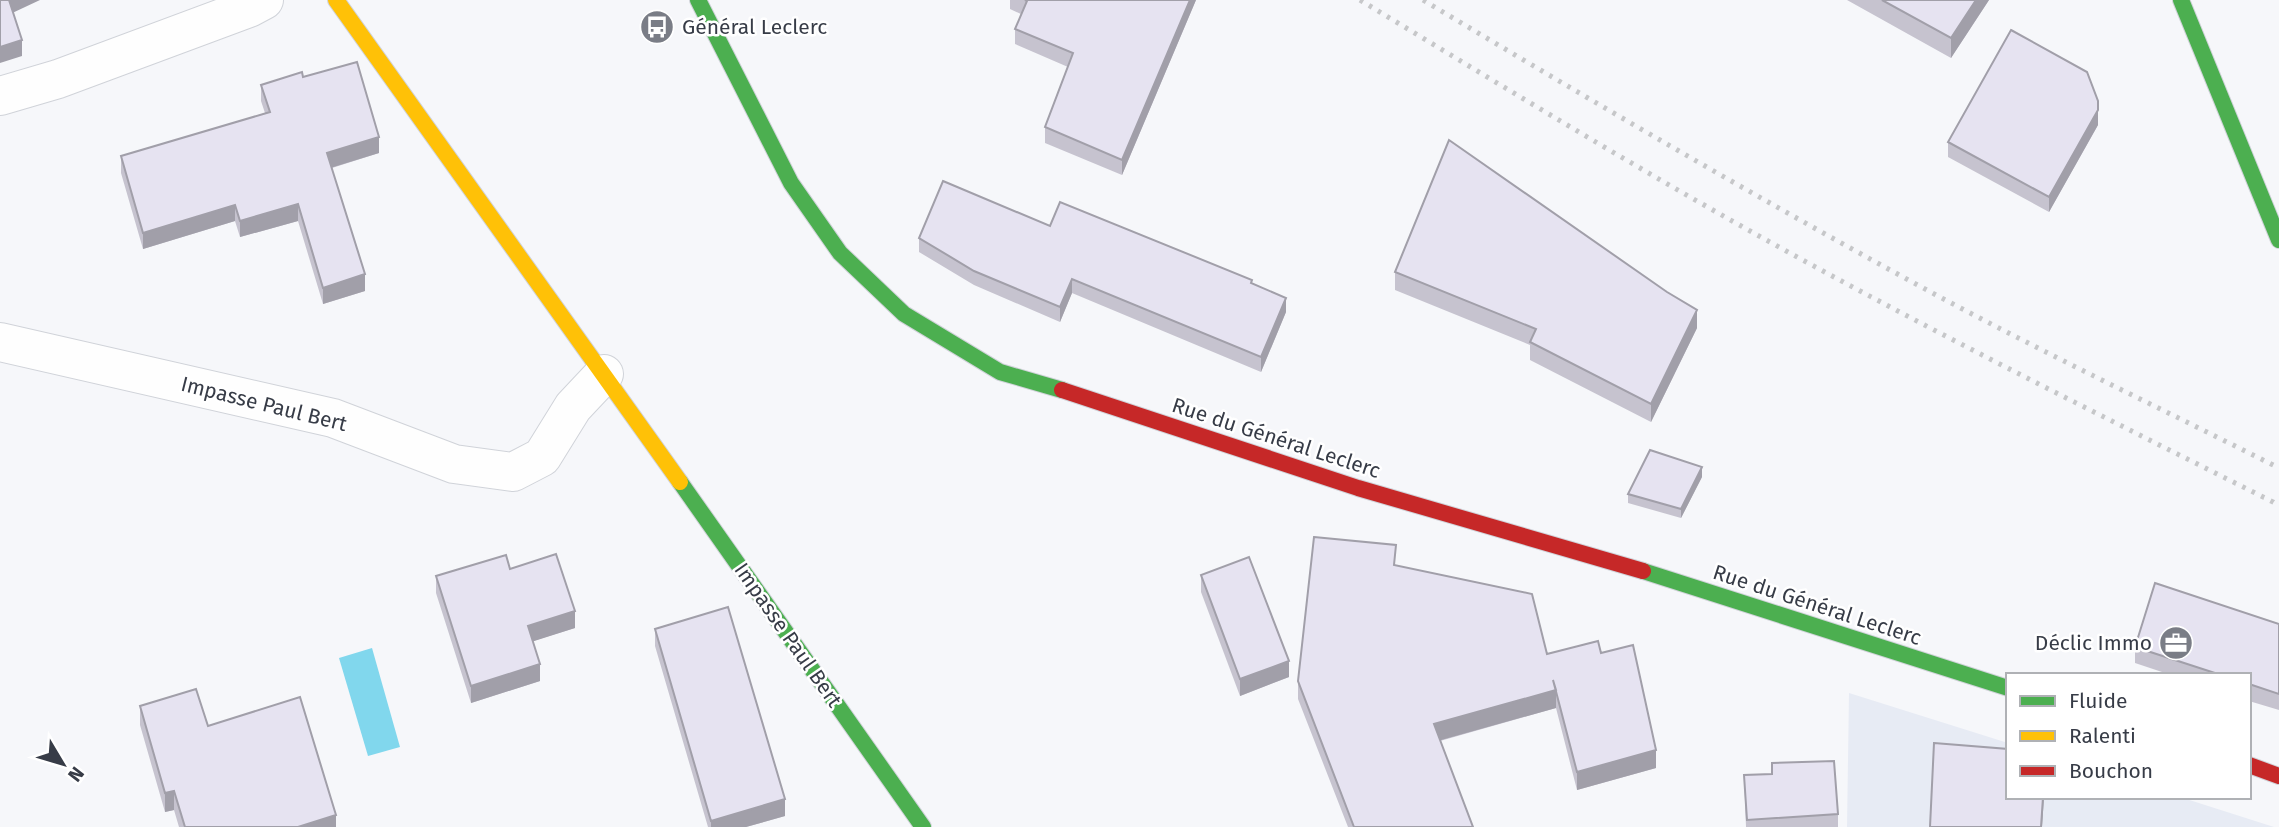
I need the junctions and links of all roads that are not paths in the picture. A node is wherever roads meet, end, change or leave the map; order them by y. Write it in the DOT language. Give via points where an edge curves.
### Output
graph roads {
  1 [pos="264,0"];
  2 [pos="336,0"];
  3 [pos="698,0"];
  4 [pos="2181,0"];
  5 [pos="0,96"];
  6 [pos="2279,240"];
  7 [pos="0,342"];
  8 [pos="604,374"];
  9 [pos="2006,687"];
  10 [pos="2251,766"];
  11 [pos="2279,776"];
  12 [pos="923,827"];
  1 -- 5 [label="street" via="58,79"];
  2 -- 8 [label="street, Impasse Paul Bert"];
  3 -- 9 [label="street, Rue du Général Leclerc" via="791,183 840,253 904,314 1000,372 1358,488 1589,554"];
  4 -- 6 [label="street"];
  7 -- 8 [label="street, Impasse Paul Bert" via="333,418 454,464 513,472 542,457 573,407"];
  8 -- 12 [label="street, Impasse Paul Bert"];
  10 -- 11 [label="street"];
}
